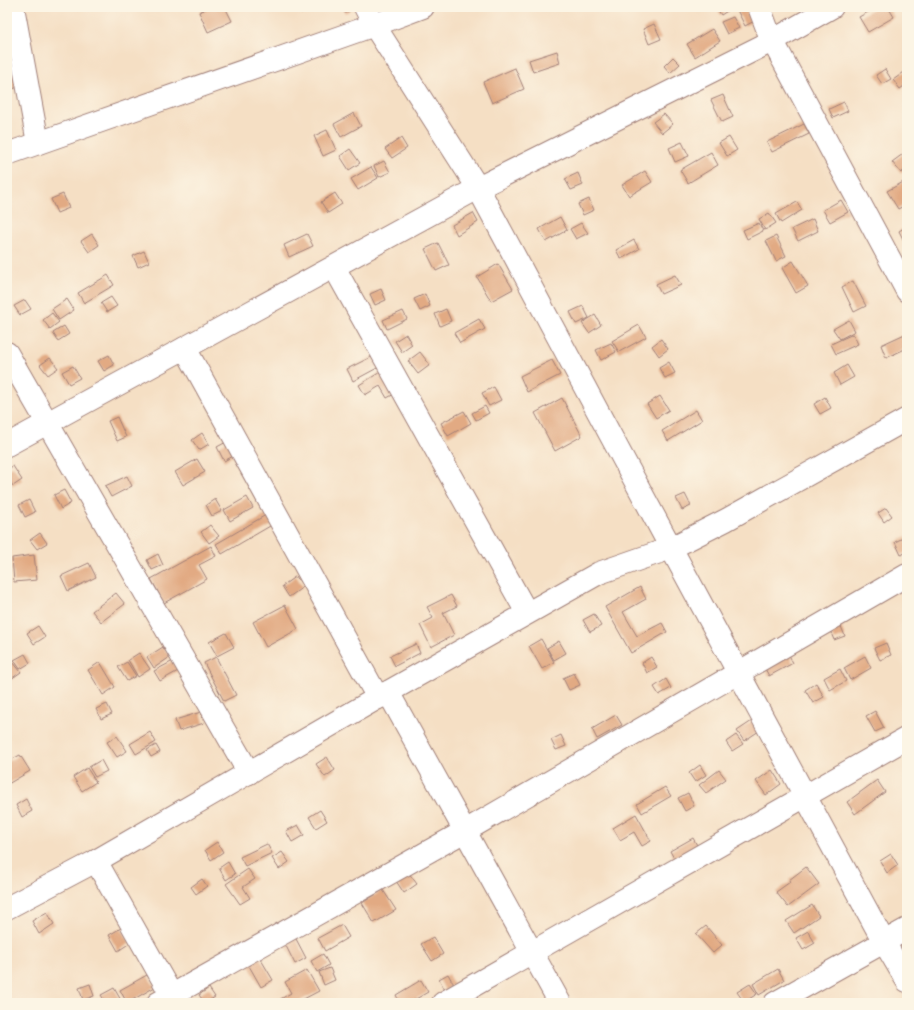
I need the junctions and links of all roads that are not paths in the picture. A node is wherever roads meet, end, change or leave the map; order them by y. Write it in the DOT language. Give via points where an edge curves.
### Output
graph roads {
  1 [pos="13,7"];
  2 [pos="423,7"];
  3 [pos="759,7"];
  4 [pos="832,7"];
  5 [pos="370,16"];
  6 [pos="772,41"];
  7 [pos="38,143"];
  8 [pos="7,154"];
  9 [pos="478,188"];
  10 [pos="334,267"];
  11 [pos="907,291"];
  12 [pos="185,348"];
  13 [pos="7,353"];
  14 [pos="907,419"];
  15 [pos="48,423"];
  16 [pos="7,445"];
  17 [pos="671,548"];
  18 [pos="907,575"];
  19 [pos="527,613"];
  20 [pos="738,672"];
  21 [pos="383,695"];
  22 [pos="907,738"];
  23 [pos="249,773"];
  24 [pos="805,796"];
  25 [pos="465,831"];
  26 [pos="96,861"];
  27 [pos="7,908"];
  28 [pos="907,929"];
  29 [pos="884,942"];
  30 [pos="532,952"];
  31 [pos="907,981"];
  32 [pos="168,1000"];
  33 [pos="443,1003"];
  34 [pos="560,1003"];
  35 [pos="775,1003"];
  1 -- 7 [label="street"];
  2 -- 5 [label="street"];
  3 -- 6 [label="street"];
  4 -- 6 [label="street"];
  5 -- 7 [label="street"];
  5 -- 9 [label="street"];
  6 -- 9 [label="street"];
  6 -- 11 [label="street"];
  7 -- 8 [label="street"];
  9 -- 10 [label="street"];
  9 -- 17 [label="street"];
  10 -- 12 [label="street"];
  10 -- 19 [label="street"];
  12 -- 15 [label="street"];
  12 -- 21 [label="street"];
  13 -- 15 [label="street"];
  14 -- 17 [label="street"];
  15 -- 16 [label="street"];
  15 -- 23 [label="street"];
  17 -- 19 [label="street" via="599,573"];
  17 -- 20 [label="street"];
  18 -- 20 [label="street"];
  19 -- 21 [label="street"];
  20 -- 24 [label="street"];
  20 -- 25 [label="street"];
  21 -- 23 [label="street"];
  21 -- 25 [label="street"];
  22 -- 24 [label="street"];
  23 -- 26 [label="street"];
  24 -- 29 [label="street"];
  24 -- 30 [label="street"];
  25 -- 30 [label="street"];
  25 -- 32 [label="street"];
  26 -- 27 [label="street"];
  26 -- 32 [label="street"];
  28 -- 29 [label="street"];
  29 -- 31 [label="street"];
  29 -- 35 [label="street"];
  30 -- 33 [label="street"];
  30 -- 34 [label="street"];
}
